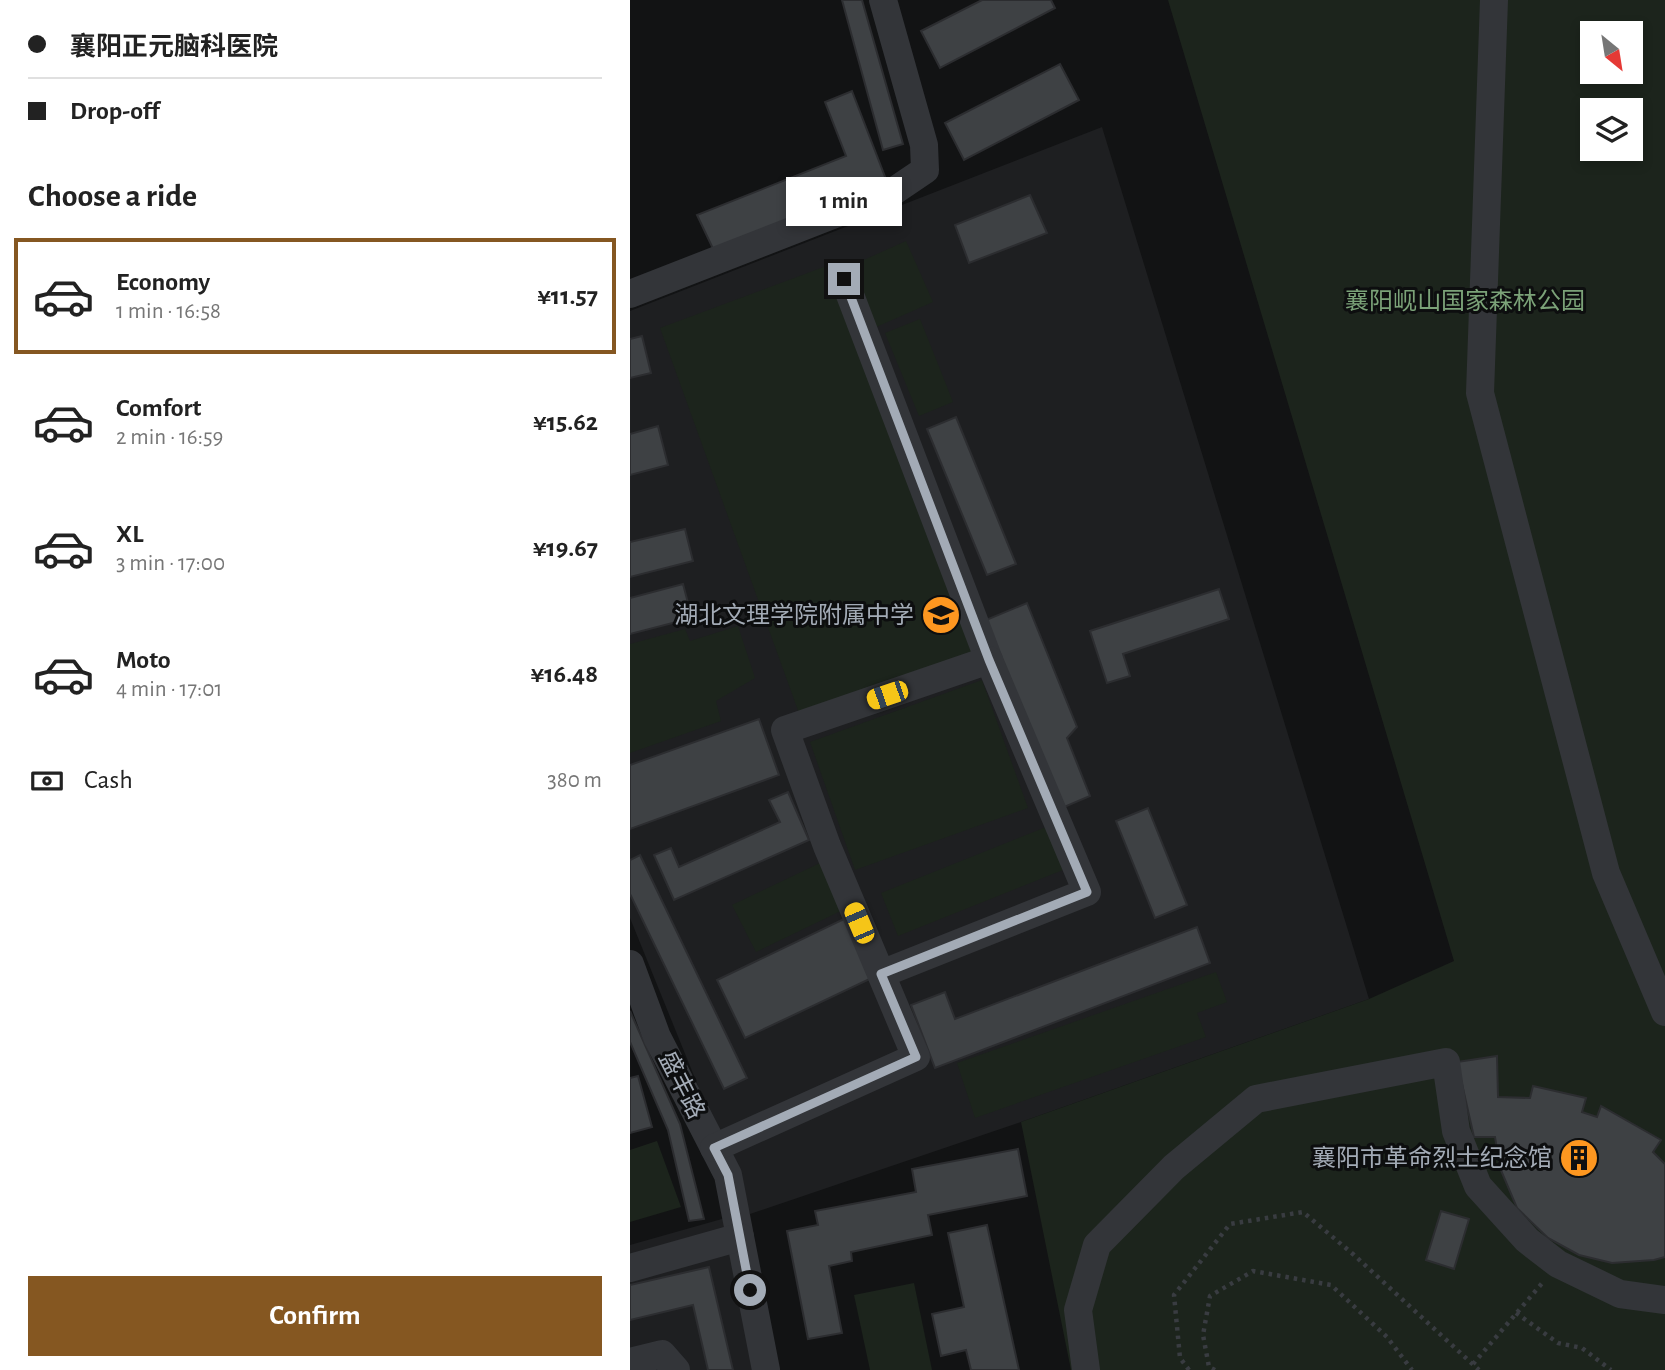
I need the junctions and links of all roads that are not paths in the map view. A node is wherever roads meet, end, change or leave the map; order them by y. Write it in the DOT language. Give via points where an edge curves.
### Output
graph roads {
  1 [pos="883,0"];
  2 [pos="1494,0"];
  3 [pos="844,279"];
  4 [pos="630,294"];
  5 [pos="989,660"];
  6 [pos="630,964"];
  7 [pos="881,974"];
  8 [pos="1665,1012"];
  9 [pos="714,1148"];
  10 [pos="740,1237"];
  11 [pos="630,1268"];
  12 [pos="1665,1300"];
  13 [pos="630,1362"];
  14 [pos="676,1370"];
  15 [pos="766,1370"];
  16 [pos="1086,1370"];
  1 -- 4 [label="street" via="924,145 925,170 894,191"];
  2 -- 8 [label="street" via="1480,393 1606,873"];
  3 -- 5 [label="street"];
  5 -- 7 [label="street" via="1087,892"];
  5 -- 7 [label="street" via="785,730"];
  6 -- 9 [label="street, 盛丰路" via="657,1037"];
  7 -- 9 [label="street" via="916,1057"];
  9 -- 10 [label="street, 盛丰路" via="728,1175"];
  10 -- 11 [label="street"];
  10 -- 15 [label="street, 盛丰路"];
  12 -- 16 [label="street" via="1620,1294 1558,1264 1527,1240 1478,1186 1456,1131 1446,1062 1256,1099 1174,1167 1097,1245 1078,1310"];
  13 -- 14 [label="street" via="662,1354"];
}
